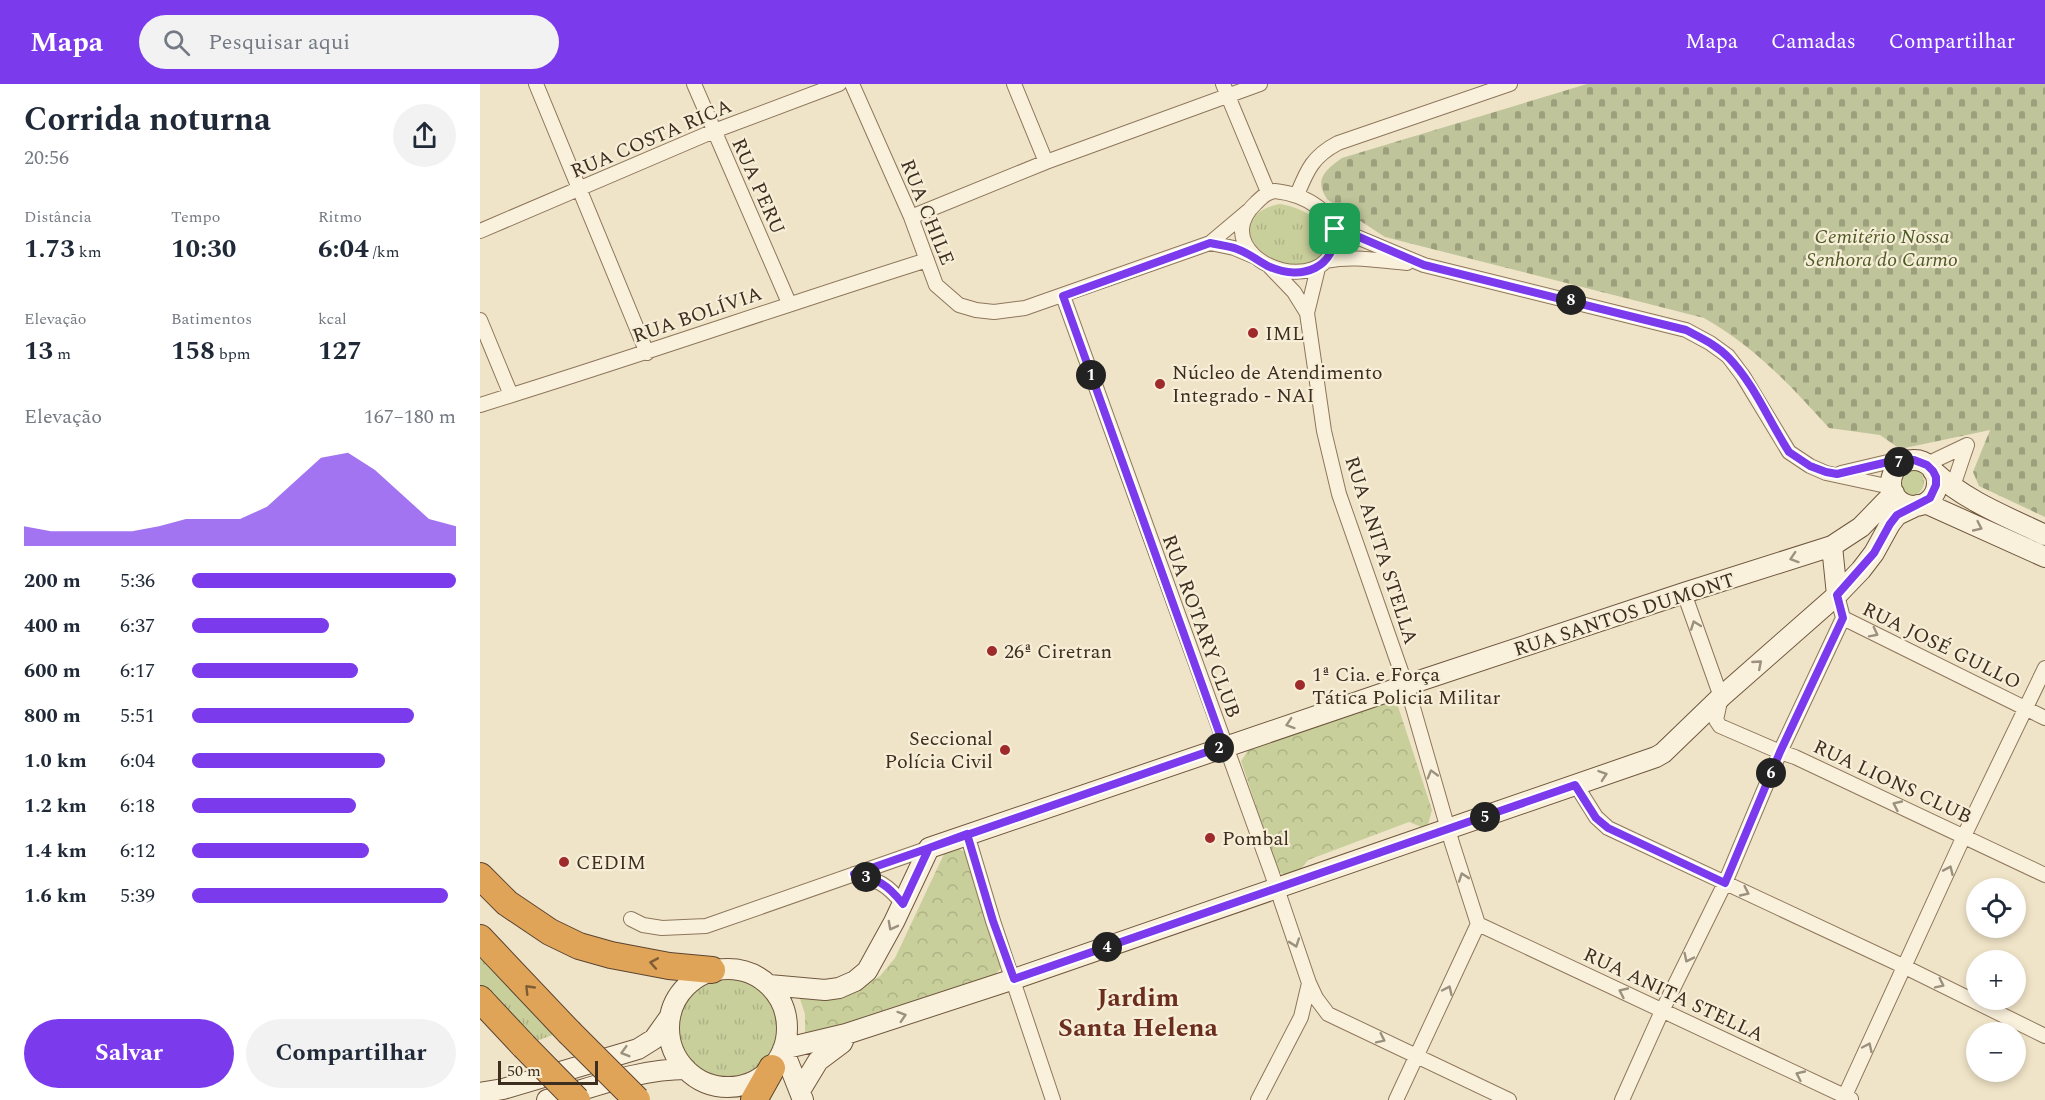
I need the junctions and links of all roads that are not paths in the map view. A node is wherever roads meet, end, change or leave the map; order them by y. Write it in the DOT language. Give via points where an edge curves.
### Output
graph roads {
  1 [pos="536,84"];
  2 [pos="694,84"];
  3 [pos="839,84"];
  4 [pos="852,84"];
  5 [pos="1014,84"];
  6 [pos="1260,84"];
  7 [pos="1510,84"];
  8 [pos="1225,89"];
  9 [pos="714,131"];
  10 [pos="1046,162"];
  11 [pos="579,189"];
  12 [pos="1268,192"];
  13 [pos="1297,195"];
  14 [pos="1248,210"];
  15 [pos="911,217"];
  16 [pos="1330,219"];
  17 [pos="480,231"];
  18 [pos="1210,243"];
  19 [pos="1253,255"];
  20 [pos="927,260"];
  21 [pos="1322,264"];
  22 [pos="1424,265"];
  23 [pos="1270,267"];
  24 [pos="1063,296"];
  25 [pos="789,303"];
  26 [pos="1307,313"];
  27 [pos="480,320"];
  28 [pos="647,352"];
  29 [pos="511,396"];
  30 [pos="480,405"];
  31 [pos="1903,462"];
  32 [pos="1930,468"];
  33 [pos="1837,474"];
  34 [pos="1952,489"];
  35 [pos="1892,490"];
  36 [pos="1921,504"];
  37 [pos="2045,535"];
  38 [pos="1832,546"];
  39 [pos="2045,558"];
  40 [pos="1684,593"];
  41 [pos="1837,595"];
  42 [pos="1843,618"];
  43 [pos="2045,668"];
  44 [pos="1406,686"];
  45 [pos="1721,697"];
  46 [pos="2025,708"];
  47 [pos="2045,718"];
  48 [pos="1224,746"];
  49 [pos="1780,752"];
  50 [pos="1575,785"];
  51 [pos="1448,830"];
  52 [pos="967,834"];
  53 [pos="1964,836"];
  54 [pos="929,848"];
  55 [pos="854,874"];
  56 [pos="2045,875"];
  57 [pos="480,876"];
  58 [pos="1725,883"];
  59 [pos="1276,888"];
  60 [pos="903,904"];
  61 [pos="631,919"];
  62 [pos="1478,924"];
  63 [pos="480,938"];
  64 [pos="1905,967"];
  65 [pos="712,970"];
  66 [pos="1014,979"];
  67 [pos="1309,983"];
  68 [pos="769,985"];
  69 [pos="480,999"];
  70 [pos="1662,1011"];
  71 [pos="1328,1014"];
  72 [pos="1301,1017"];
  73 [pos="669,1018"];
  74 [pos="846,1034"];
  75 [pos="2045,1036"];
  76 [pos="1417,1057"];
  77 [pos="778,1058"];
  78 [pos="686,1070"];
  79 [pos="480,1093"];
  80 [pos="802,1095"];
  81 [pos="1847,1099"];
  82 [pos="548,1100"];
  83 [pos="577,1100"];
  84 [pos="637,1100"];
  85 [pos="754,1100"];
  86 [pos="1053,1100"];
  87 [pos="1258,1100"];
  88 [pos="1396,1100"];
  89 [pos="1509,1100"];
  90 [pos="1622,1100"];
  1 -- 11 [label="street"];
  2 -- 9 [label="street, RUA PERU"];
  3 -- 9 [label="street, RUA COSTA RICA"];
  4 -- 15 [label="street, RUA CHILE"];
  5 -- 10 [label="street"];
  6 -- 8 [label="street"];
  7 -- 13 [label="street" via="1323,150 1312,162"];
  8 -- 10 [label="street"];
  8 -- 12 [label="street"];
  9 -- 11 [label="street, RUA COSTA RICA"];
  9 -- 25 [label="street, RUA PERU"];
  10 -- 15 [label="street"];
  11 -- 17 [label="street, RUA COSTA RICA"];
  11 -- 28 [label="street"];
  12 -- 13 [label="street"];
  12 -- 14 [label="street"];
  13 -- 16 [label="street"];
  14 -- 18 [label="street"];
  14 -- 19 [label="street" via="1242,228"];
  15 -- 20 [label="street, RUA CHILE"];
  16 -- 21 [label="street" via="1335,241"];
  16 -- 22 [label="street" via="1352,234"];
  18 -- 19 [label="street"];
  18 -- 24 [label="street, RUA CHILE"];
  19 -- 23 [label="street"];
  20 -- 24 [label="street, RUA CHILE" via="936,285 959,305 976,310 1025,308"];
  20 -- 25 [label="street, RUA BOLÍVIA"];
  21 -- 22 [label="street" via="1343,257 1363,257"];
  21 -- 23 [label="street" via="1305,272"];
  21 -- 26 [label="street"];
  22 -- 33 [label="street" via="1686,330 1728,356 1789,452 1810,466"];
  23 -- 26 [label="street" via="1294,292"];
  24 -- 48 [label="street, RUA ROTARY CLUB"];
  25 -- 28 [label="street, RUA BOLÍVIA"];
  26 -- 44 [label="street, RUA ANITA STELLA" via="1324,431 1339,494"];
  27 -- 29 [label="street"];
  28 -- 29 [label="street, RUA BOLÍVIA"];
  29 -- 30 [label="street, RUA BOLÍVIA"];
  31 -- 32 [label="street" via="1914,460"];
  31 -- 33 [label="street" via="1884,462"];
  31 -- 35 [label="street" via="1893,474"];
  32 -- 34 [label="street"];
  32 -- 34 [label="street" via="1967,446"];
  32 -- 36 [label="street" via="1936,485 1930,498"];
  33 -- 35 [label="street"];
  34 -- 37 [label="street"];
  35 -- 36 [label="street" via="1904,503"];
  35 -- 38 [label="street, RUA SANTOS DUMONT" via="1862,527"];
  36 -- 39 [label="street, one-way"];
  36 -- 41 [label="street" via="1897,515 1874,553"];
  38 -- 40 [label="street, RUA SANTOS DUMONT, one-way"];
  38 -- 41 [label="street"];
  40 -- 44 [label="street, RUA SANTOS DUMONT"];
  45 -- 40 [label="street, RUA LIONS CLUB, one-way"];
  41 -- 42 [label="street, RUA JOSÉ GULLO"];
  45 -- 41 [label="street, one-way"];
  42 -- 46 [label="street, RUA JOSÉ GULLO, one-way"];
  42 -- 49 [label="street"];
  43 -- 46 [label="street"];
  44 -- 48 [label="street, RUA SANTOS DUMONT, one-way"];
  51 -- 44 [label="street, RUA ANITA STELLA, one-way"];
  45 -- 49 [label="street, RUA LIONS CLUB" via="1716,720 1720,726"];
  50 -- 45 [label="street, one-way" via="1656,757"];
  46 -- 47 [label="street, RUA JOSÉ GULLO"];
  46 -- 53 [label="street"];
  48 -- 52 [label="street, RUA SANTOS DUMONT"];
  48 -- 59 [label="street, RUA ROTARY CLUB"];
  53 -- 49 [label="street, RUA LIONS CLUB, one-way"];
  49 -- 58 [label="street"];
  50 -- 51 [label="street"];
  50 -- 58 [label="street" via="1596,818 1608,828"];
  51 -- 59 [label="street"];
  62 -- 51 [label="street, RUA ANITA STELLA, one-way"];
  52 -- 54 [label="street, RUA SANTOS DUMONT"];
  52 -- 66 [label="street"];
  53 -- 56 [label="street, RUA LIONS CLUB"];
  64 -- 53 [label="street, one-way"];
  54 -- 55 [label="street, RUA SANTOS DUMONT"];
  54 -- 60 [label="street"];
  55 -- 60 [label="street" via="880,881"];
  55 -- 61 [label="street, RUA SANTOS DUMONT" via="706,926 662,928"];
  65 -- 57 [label="highway, one-way" via="648,962 579,946 507,903"];
  58 -- 64 [label="street, one-way"];
  58 -- 70 [label="street, one-way"];
  59 -- 66 [label="street"];
  59 -- 67 [label="street, RUA ROTARY CLUB, one-way"];
  60 -- 68 [label="street, one-way" via="867,971 855,981 825,990"];
  70 -- 62 [label="street, RUA ANITA STELLA, one-way"];
  76 -- 62 [label="street, one-way"];
  84 -- 63 [label="highway, one-way, bridge"];
  64 -- 75 [label="street, one-way"];
  81 -- 64 [label="street, one-way"];
  65 -- 68 [label="street" via="742,970"];
  65 -- 73 [label="street" via="684,988"];
  74 -- 66 [label="street, one-way"];
  66 -- 86 [label="street"];
  67 -- 71 [label="street, RUA ROTARY CLUB"];
  67 -- 72 [label="street"];
  68 -- 77 [label="street" via="786,1015 787,1032"];
  69 -- 83 [label="highway, bridge"];
  81 -- 70 [label="street, RUA ANITA STELLA, one-way"];
  70 -- 90 [label="street"];
  71 -- 72 [label="street"];
  71 -- 76 [label="street, one-way"];
  72 -- 87 [label="street"];
  73 -- 78 [label="street" via="672,1046"];
  73 -- 79 [label="street, one-way" via="654,1039 638,1049"];
  74 -- 77 [label="street"];
  74 -- 80 [label="street" via="842,1043 818,1060"];
  76 -- 88 [label="street"];
  76 -- 89 [label="street"];
  77 -- 78 [label="street" via="757,1079 739,1086 702,1081"];
  77 -- 80 [label="street"];
  77 -- 85 [label="highway"];
  78 -- 82 [label="street" via="642,1074"];
}
